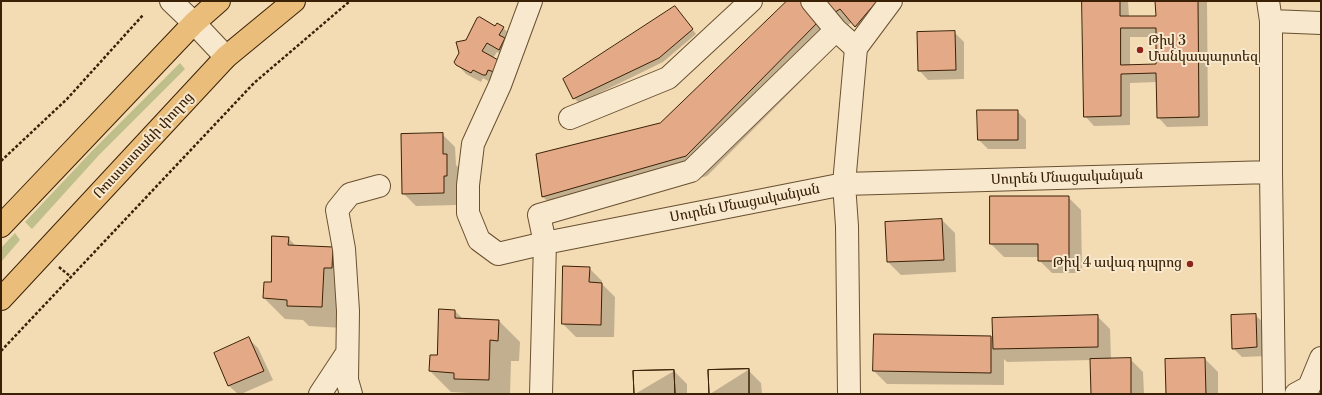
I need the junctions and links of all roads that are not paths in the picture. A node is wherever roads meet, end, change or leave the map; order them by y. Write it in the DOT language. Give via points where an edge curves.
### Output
graph roads {
  1 [pos="170,1"];
  2 [pos="219,1"];
  3 [pos="294,1"];
  4 [pos="531,1"];
  5 [pos="751,1"];
  6 [pos="812,1"];
  7 [pos="891,1"];
  8 [pos="1269,11"];
  9 [pos="194,23"];
  10 [pos="1321,23"];
  11 [pos="836,30"];
  12 [pos="856,48"];
  13 [pos="226,57"];
  14 [pos="570,118"];
  15 [pos="1271,172"];
  16 [pos="844,184"];
  17 [pos="379,186"];
  18 [pos="1,226"];
  19 [pos="545,243"];
  20 [pos="1,299"];
  21 [pos="347,353"];
  22 [pos="1321,358"];
  23 [pos="1305,392"];
  24 [pos="320,394"];
  25 [pos="351,394"];
  26 [pos="541,394"];
  27 [pos="849,394"];
  28 [pos="1274,394"];
  1 -- 9 [label="street"];
  2 -- 9 [label="main road"];
  3 -- 13 [label="main road, Ռուսաստանի փողոց"];
  4 -- 19 [label="street, Սուրեն Մնացականյան" via="500,85 473,144 468,185 468,213 480,240 498,254"];
  5 -- 14 [label="street" via="668,78"];
  6 -- 11 [label="street"];
  7 -- 12 [label="street"];
  8 -- 10 [label="street"];
  8 -- 15 [label="street"];
  9 -- 13 [label="street"];
  9 -- 18 [label="main road"];
  11 -- 12 [label="street"];
  11 -- 19 [label="street" via="691,171 540,215"];
  12 -- 16 [label="street"];
  13 -- 20 [label="main road, Ռուսաստանի փողոց"];
  15 -- 16 [label="street, Սուրեն Մնացականյան"];
  15 -- 28 [label="street"];
  16 -- 19 [label="street, Սուրեն Մնացականյան"];
  16 -- 27 [label="street"];
  17 -- 21 [label="street" via="350,194 337,210 344,249 348,311"];
  19 -- 26 [label="street"];
  21 -- 24 [label="street"];
  21 -- 25 [label="street" via="347,380"];
  22 -- 23 [label="street"];
}
